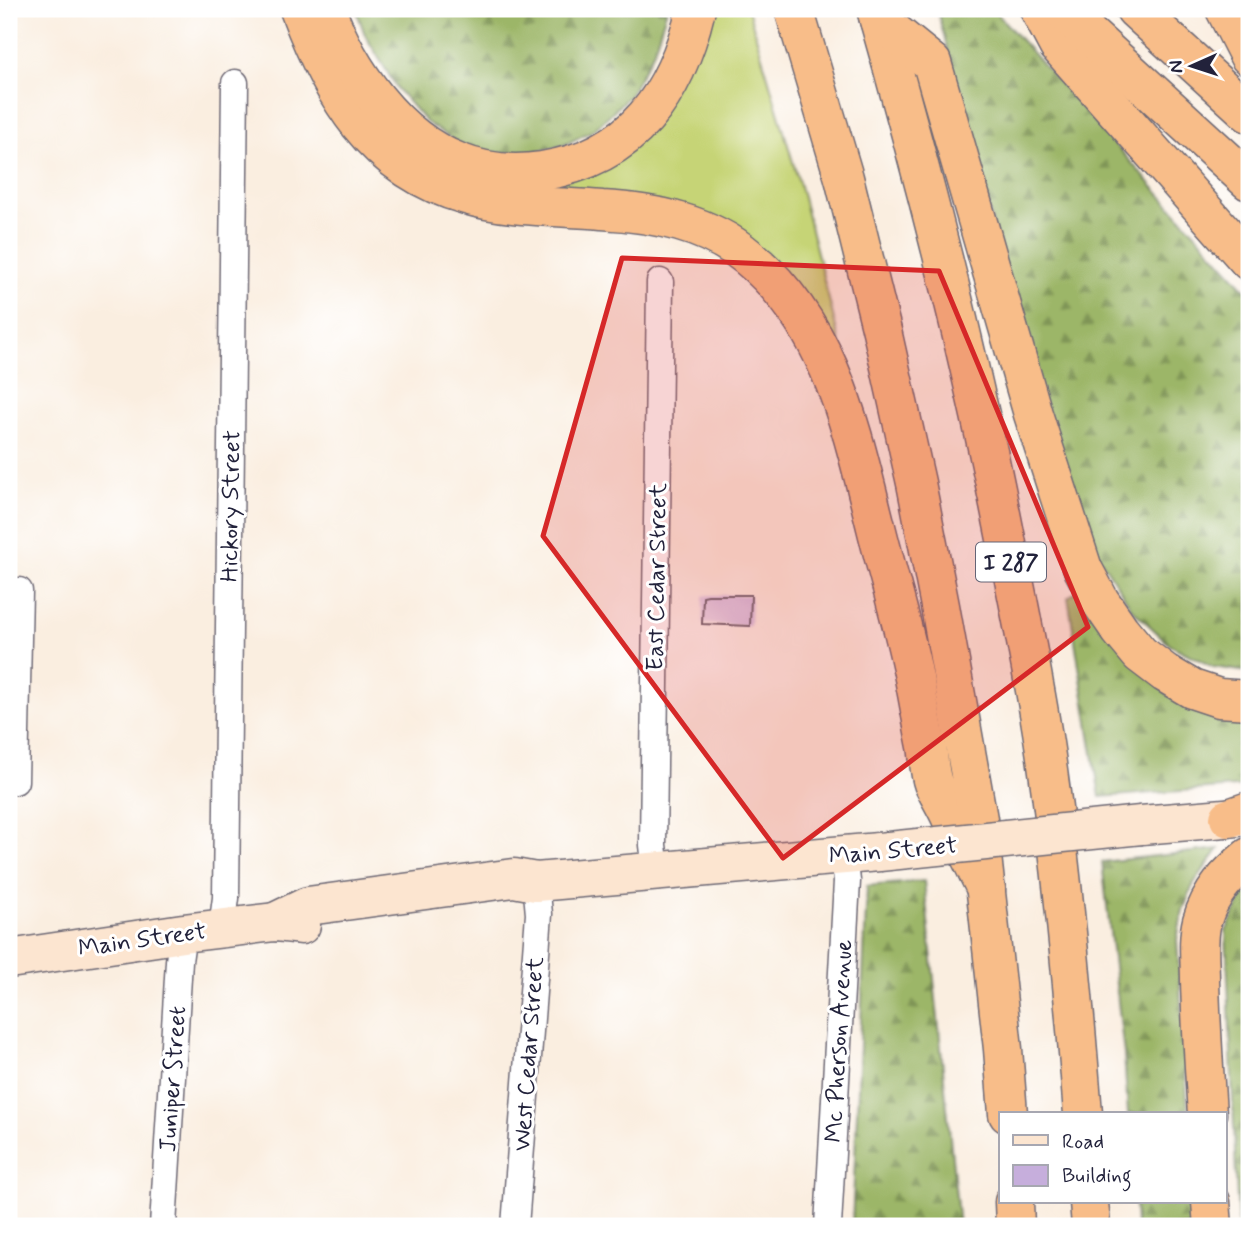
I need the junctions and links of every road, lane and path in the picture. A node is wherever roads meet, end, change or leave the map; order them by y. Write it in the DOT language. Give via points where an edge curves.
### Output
graph roads {
  1 [pos="299,9"];
  2 [pos="326,9"];
  3 [pos="696,9"];
  4 [pos="794,9"];
  5 [pos="1039,9"];
  6 [pos="1060,9"];
  7 [pos="1135,9"];
  8 [pos="1225,9"];
  9 [pos="877,15"];
  10 [pos="1249,56"];
  11 [pos="235,83"];
  12 [pos="1249,113"];
  13 [pos="1249,181"];
  14 [pos="1249,261"];
  15 [pos="660,282"];
  16 [pos="19,591"];
  17 [pos="1249,701"];
  18 [pos="9,782"];
  19 [pos="1243,815"];
  20 [pos="862,854"];
  21 [pos="1249,857"];
  22 [pos="656,871"];
  23 [pos="536,882"];
  24 [pos="986,889"];
  25 [pos="222,928"];
  26 [pos="183,933"];
  27 [pos="9,959"];
  28 [pos="1008,1112"];
  29 [pos="1083,1112"];
  30 [pos="1207,1112"];
  31 [pos="1014,1204"];
  32 [pos="1089,1204"];
  33 [pos="1211,1204"];
  34 [pos="163,1226"];
  35 [pos="515,1226"];
  36 [pos="828,1226"];
  37 [pos="1015,1226"];
  38 [pos="1091,1226"];
  39 [pos="1213,1226"];
  1 -- 24 [label="highway" via="343,103 393,159 416,175 468,196 660,216 686,223 745,254 790,299 822,350 842,399 912,668 933,782"];
  2 -- 3 [label="highway" via="361,78 410,133 459,163 517,173 560,168 589,158 630,132 672,79"];
  4 -- 24 [label="highway" via="844,178 916,483 965,740"];
  5 -- 14 [label="highway" via="1058,45"];
  6 -- 13 [label="highway"];
  7 -- 12 [label="highway"];
  8 -- 10 [label="highway"];
  9 -- 17 [label="highway" via="932,63 1033,414 1088,580 1120,630 1140,654 1165,673 1219,698"];
  9 -- 29 [label="highway, I 287" via="974,382 1025,635 1064,895"];
  11 -- 25 [label="street, Hickory Street" via="226,898"];
  15 -- 22 [label="street, East Cedar Street"];
  16 -- 18 [label="street" via="15,781"];
  19 -- 20 [label="main road, Main Street, bridge"];
  20 -- 22 [label="main road, Main Street"];
  20 -- 36 [label="street, Mc Pherson Avenue" via="846,881"];
  21 -- 30 [label="highway" via="1220,885 1202,922 1200,998"];
  22 -- 23 [label="main road, Main Street"];
  23 -- 25 [label="main road, Main Street" via="514,897 305,926 275,922"];
  23 -- 35 [label="street, West Cedar Street" via="539,914"];
  24 -- 28 [label="highway"];
  25 -- 26 [label="main road, Main Street"];
  26 -- 27 [label="main road, Main Street"];
  26 -- 34 [label="street, Juniper Street"];
  31 -- 37 [label="highway"];
  32 -- 38 [label="highway"];
  33 -- 39 [label="highway"];
}
